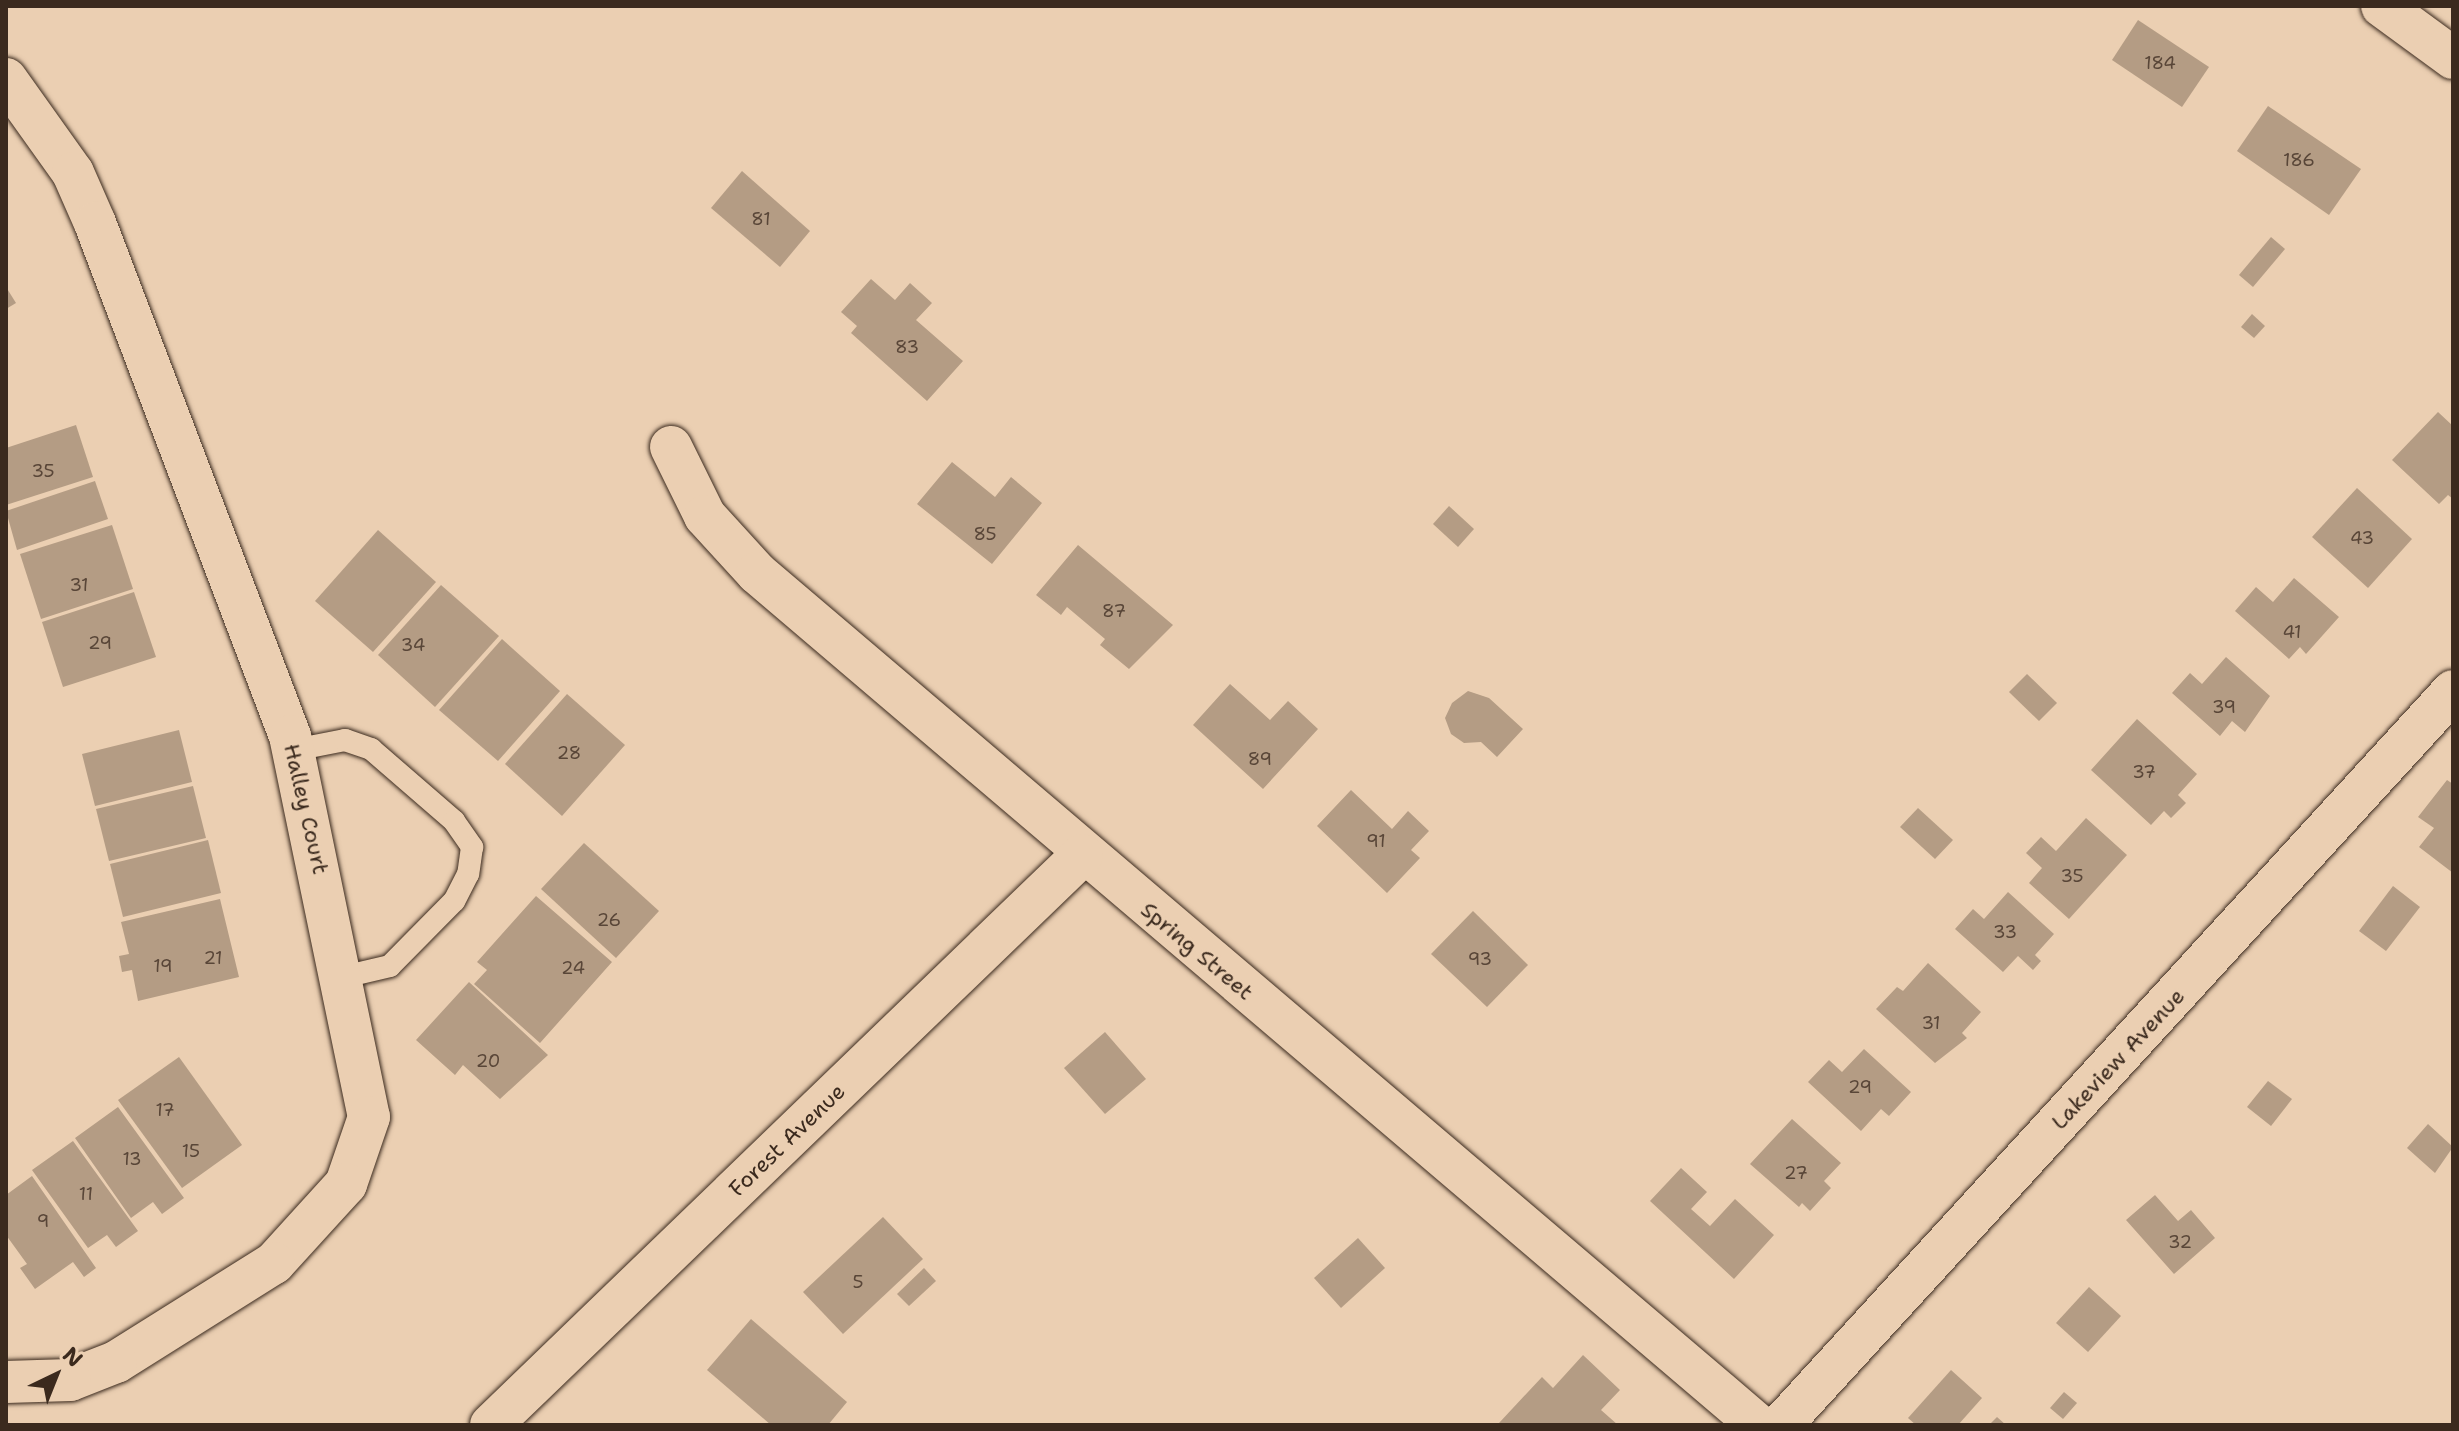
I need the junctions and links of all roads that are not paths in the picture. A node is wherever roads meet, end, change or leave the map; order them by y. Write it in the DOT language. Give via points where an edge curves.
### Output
graph roads {
  1 [pos="2382,6"];
  2 [pos="2453,58"];
  3 [pos="6,79"];
  4 [pos="671,447"];
  5 [pos="2453,691"];
  6 [pos="294,750"];
  7 [pos="1082,855"];
  8 [pos="343,977"];
  9 [pos="6,1382"];
  10 [pos="491,1425"];
  11 [pos="1758,1425"];
  12 [pos="1781,1425"];
  1 -- 2 [label="street"];
  3 -- 6 [label="street, Halley Court" via="73,173 95,223"];
  4 -- 7 [label="street, Spring Street" via="705,516 757,573"];
  5 -- 12 [label="street, Lakeview Avenue"];
  6 -- 8 [label="street, Halley Court"];
  6 -- 8 [label="lane" via="345,740 371,749 454,821 472,847 468,874 454,901 412,945 390,966"];
  7 -- 10 [label="street, Forest Avenue"];
  7 -- 11 [label="street, Spring Street"];
  8 -- 9 [label="street, Halley Court" via="369,1117 346,1184 326,1210 274,1263 116,1362 70,1380"];
}
